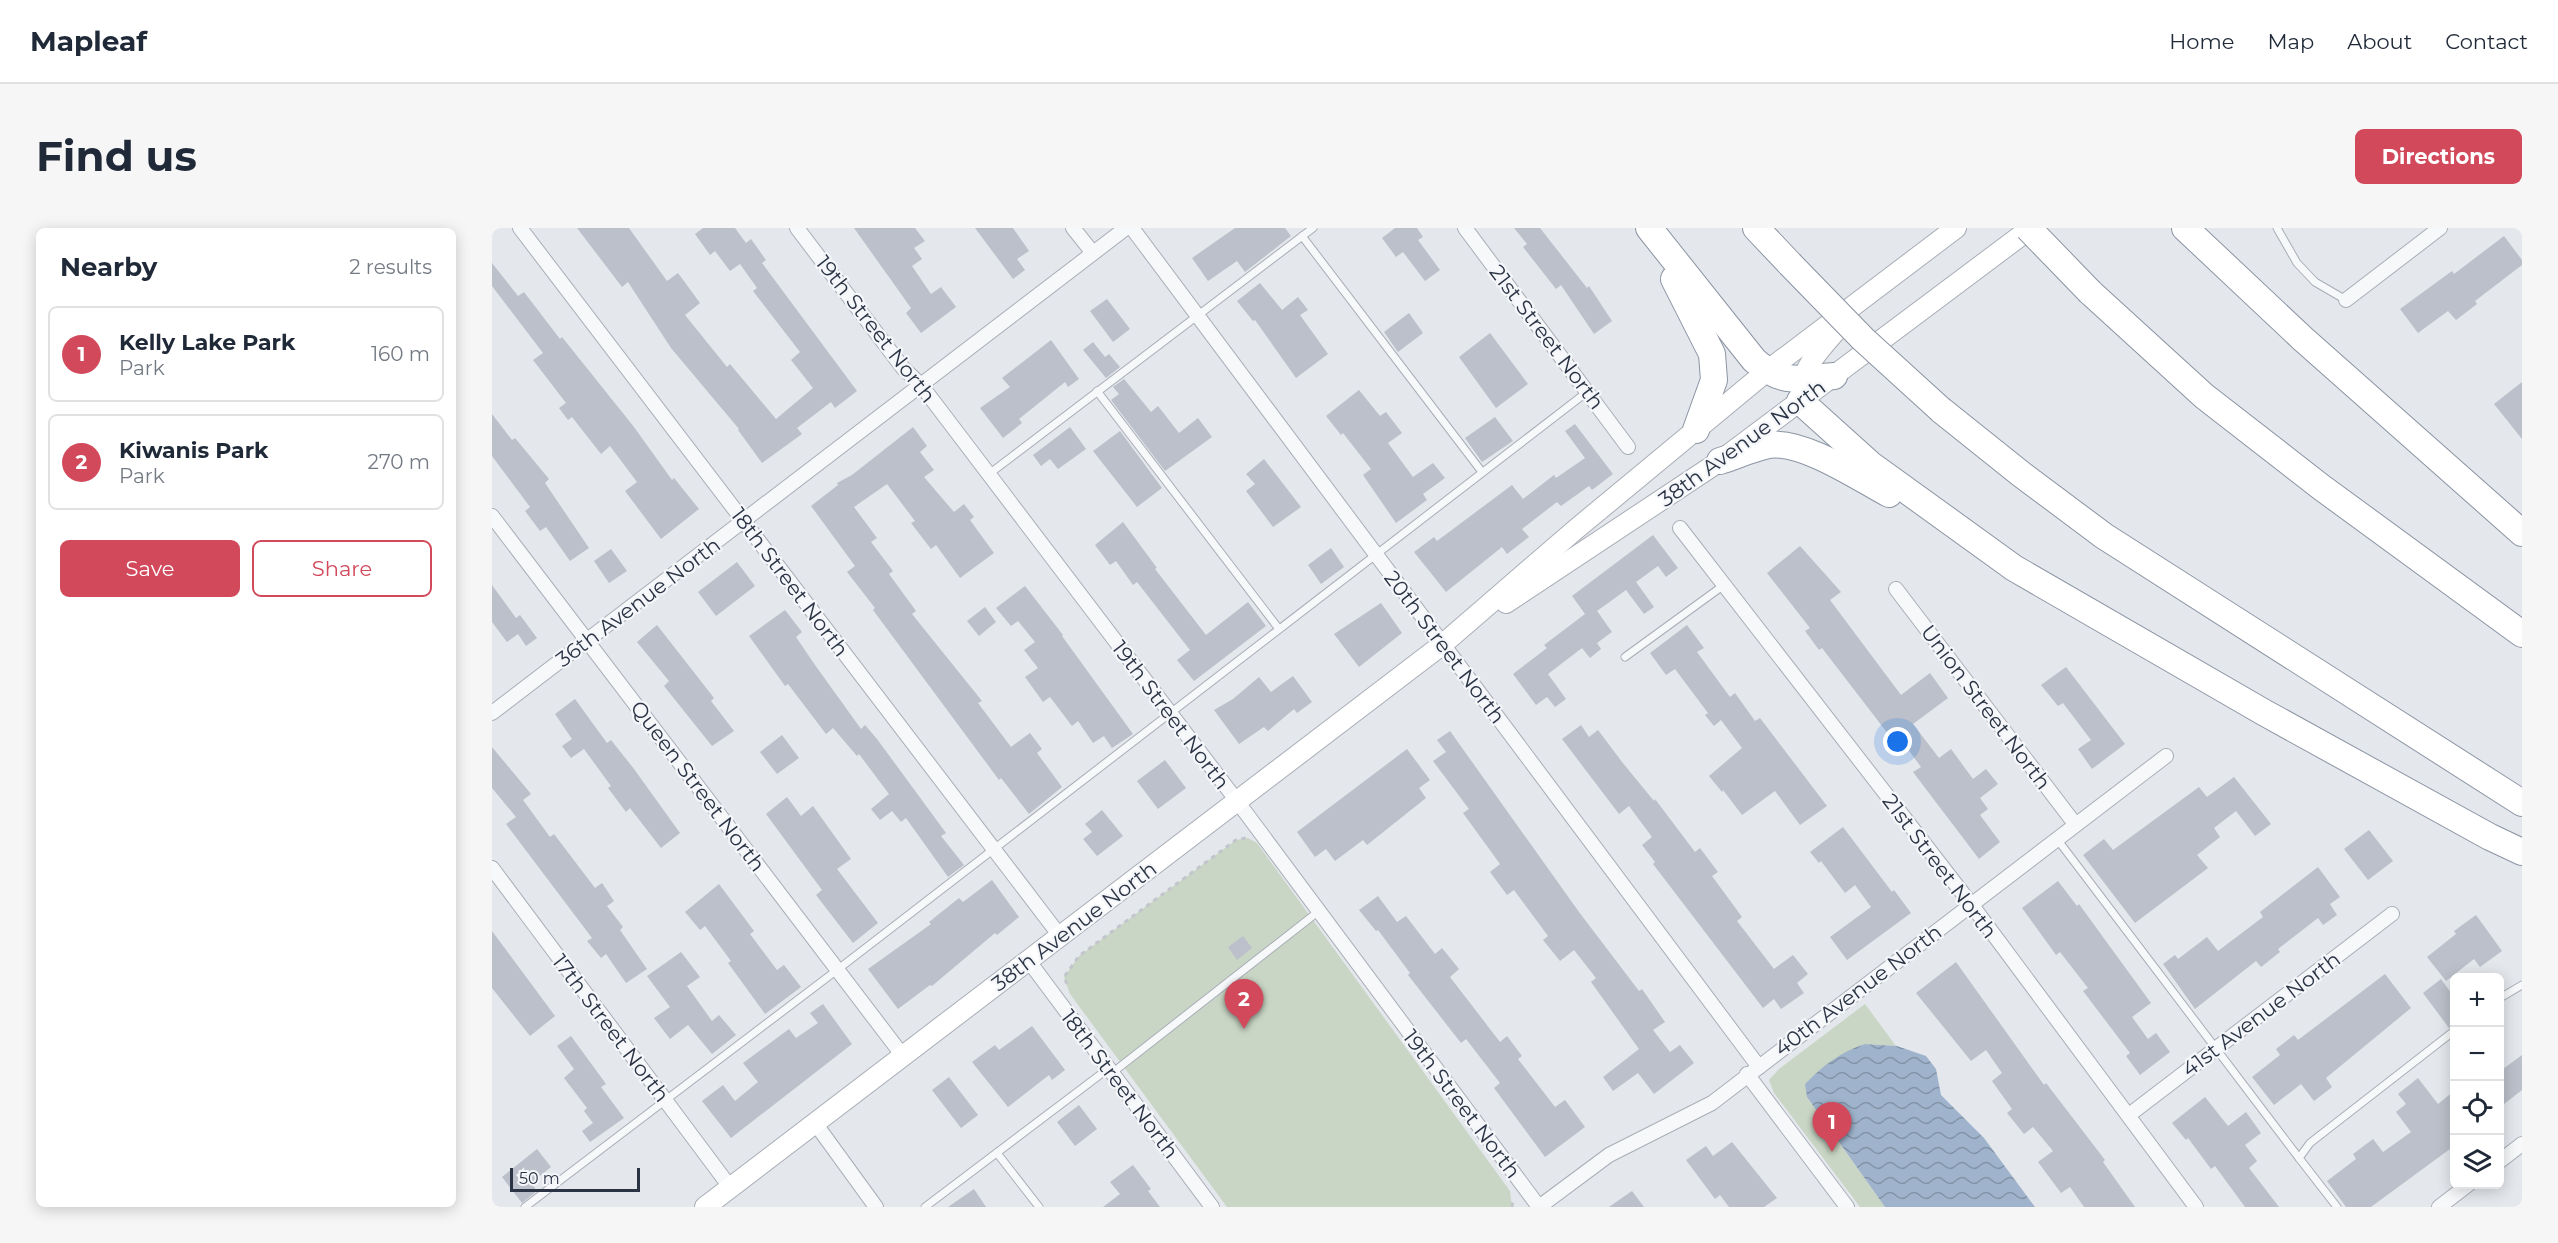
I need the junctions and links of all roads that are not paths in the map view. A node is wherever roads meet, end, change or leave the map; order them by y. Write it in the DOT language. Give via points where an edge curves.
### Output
graph roads {
  1 [pos="520,228"];
  2 [pos="797,228"];
  3 [pos="1073,228"];
  4 [pos="1126,228"];
  5 [pos="1131,228"];
  6 [pos="1313,228"];
  7 [pos="1465,228"];
  8 [pos="1648,228"];
  9 [pos="1756,228"];
  10 [pos="1956,228"];
  11 [pos="2186,228"];
  12 [pos="2277,228"];
  13 [pos="2440,228"];
  14 [pos="2026,230"];
  15 [pos="1302,236"];
  16 [pos="1093,254"];
  17 [pos="1869,294"];
  18 [pos="2346,300"];
  19 [pos="1197,315"];
  20 [pos="1767,371"];
  21 [pos="1834,376"];
  22 [pos="921,385"];
  23 [pos="1801,390"];
  24 [pos="1097,391"];
  25 [pos="1587,392"];
  26 [pos="1696,430"];
  27 [pos="1628,447"];
  28 [pos="1720,461"];
  29 [pos="1482,472"];
  30 [pos="989,474"];
  31 [pos="492,516"];
  32 [pos="744,521"];
  33 [pos="1680,528"];
  34 [pos="2522,533"];
  35 [pos="1970,537"];
  36 [pos="1376,554"];
  37 [pos="1724,585"];
  38 [pos="1896,589"];
  39 [pos="1279,629"];
  40 [pos="2522,634"];
  41 [pos="587,640"];
  42 [pos="1443,644"];
  43 [pos="1625,657"];
  44 [pos="492,713"];
  45 [pos="1170,713"];
  46 [pos="2166,756"];
  47 [pos="1237,801"];
  48 [pos="2522,803"];
  49 [pos="2075,824"];
  50 [pos="2057,839"];
  51 [pos="994,849"];
  52 [pos="2522,852"];
  53 [pos="492,868"];
  54 [pos="1971,904"];
  55 [pos="1319,911"];
  56 [pos="2392,914"];
  57 [pos="1060,936"];
  58 [pos="1028,960"];
  59 [pos="837,970"];
  60 [pos="2522,985"];
  61 [pos="2504,995"];
  62 [pos="2450,1034"];
  63 [pos="2215,1050"];
  64 [pos="903,1056"];
  65 [pos="1759,1066"];
  66 [pos="1111,1071"];
  67 [pos="1747,1074"];
  68 [pos="666,1101"];
  69 [pos="2129,1115"];
  70 [pos="815,1123"];
  71 [pos="2522,1144"];
  72 [pos="997,1153"];
  73 [pos="2504,1157"];
  74 [pos="2299,1158"];
  75 [pos="730,1187"];
  76 [pos="2464,1189"];
  77 [pos="525,1207"];
  78 [pos="705,1207"];
  79 [pos="876,1207"];
  80 [pos="925,1207"];
  81 [pos="1039,1207"];
  82 [pos="1212,1207"];
  83 [pos="1539,1207"];
  84 [pos="1846,1207"];
  85 [pos="2196,1207"];
  86 [pos="2337,1207"];
  87 [pos="2439,1207"];
  1 -- 32 [label="street, 18th Street North"];
  2 -- 22 [label="street, 19th Street North" via="903,368"];
  3 -- 16 [label="street"];
  4 -- 16 [label="street, 36th Avenue North"];
  5 -- 19 [label="street, 20th Street North"];
  6 -- 15 [label="lane"];
  7 -- 25 [label="street, 21st Street North"];
  8 -- 20 [label="highway"];
  8 -- 26 [label="highway" via="1712,354 1714,380"];
  9 -- 48 [label="highway, bridge" via="1863,339 2020,474 2104,536"];
  10 -- 17 [label="main road, 38th Avenue North"];
  11 -- 34 [label="highway" via="2303,339"];
  12 -- 18 [label="lane" via="2297,262 2315,282"];
  13 -- 18 [label="street"];
  14 -- 21 [label="main road, 38th Avenue North"];
  14 -- 40 [label="highway, bridge" via="2204,396"];
  15 -- 19 [label="lane"];
  15 -- 29 [label="lane"];
  16 -- 22 [label="street, 36th Avenue North"];
  17 -- 20 [label="main road, 38th Avenue North"];
  17 -- 23 [label="main road, 38th Avenue North" via="1829,339"];
  19 -- 24 [label="lane"];
  19 -- 36 [label="street, 20th Street North"];
  20 -- 23 [label="highway"];
  20 -- 26 [label="main road, 38th Avenue North"];
  21 -- 23 [label="highway"];
  22 -- 30 [label="street, 19th Street North"];
  22 -- 32 [label="street, 36th Avenue North"];
  23 -- 28 [label="main road, 38th Avenue North"];
  23 -- 35 [label="highway" via="1870,464"];
  24 -- 30 [label="lane"];
  24 -- 39 [label="lane"];
  25 -- 27 [label="street, 21st Street North"];
  25 -- 29 [label="lane"];
  26 -- 42 [label="main road, 38th Avenue North"];
  28 -- 35 [label="highway" via="1770,445 1797,448 1825,459"];
  28 -- 42 [label="main road, 38th Avenue North"];
  29 -- 36 [label="lane"];
  30 -- 45 [label="street, 19th Street North"];
  31 -- 41 [label="street, Queen Street North"];
  32 -- 41 [label="street, 36th Avenue North"];
  32 -- 51 [label="street, 18th Street North"];
  33 -- 37 [label="street, 21st Street North"];
  35 -- 52 [label="highway" via="2014,568 2265,713"];
  36 -- 39 [label="lane"];
  36 -- 42 [label="street, 20th Street North"];
  37 -- 43 [label="lane"];
  37 -- 54 [label="street, 21st Street North"];
  38 -- 49 [label="street, Union Street North"];
  39 -- 45 [label="lane"];
  41 -- 44 [label="street, 36th Avenue North"];
  41 -- 59 [label="street, Queen Street North"];
  42 -- 47 [label="main road, 38th Avenue North"];
  42 -- 65 [label="street, 20th Street North"];
  45 -- 47 [label="street, 19th Street North"];
  45 -- 51 [label="lane"];
  46 -- 49 [label="street, 40th Avenue North"];
  47 -- 55 [label="street, 19th Street North"];
  47 -- 57 [label="main road, 38th Avenue North"];
  49 -- 50 [label="street, 40th Avenue North"];
  50 -- 54 [label="street, 40th Avenue North"];
  50 -- 63 [label="lane"];
  51 -- 57 [label="street, 18th Street North"];
  51 -- 59 [label="lane"];
  53 -- 68 [label="street, 17th Street North"];
  54 -- 65 [label="street, 40th Avenue North"];
  54 -- 69 [label="street, 21st Street North"];
  55 -- 66 [label="lane"];
  55 -- 83 [label="street, 19th Street North"];
  56 -- 63 [label="street, 41st Avenue North"];
  57 -- 58 [label="main road, 38th Avenue North"];
  58 -- 64 [label="main road, 38th Avenue North"];
  58 -- 66 [label="street, 18th Street North"];
  59 -- 64 [label="street, Queen Street North"];
  59 -- 68 [label="lane"];
  60 -- 61 [label="lane"];
  62 -- 74 [label="lane" via="2310,1143"];
  63 -- 69 [label="street, 41st Avenue North"];
  63 -- 74 [label="lane"];
  64 -- 70 [label="main road, 38th Avenue North"];
  65 -- 67 [label="street, 40th Avenue North"];
  66 -- 72 [label="lane"];
  66 -- 82 [label="street, 18th Street North"];
  67 -- 83 [label="street, 40th Avenue North" via="1712,1103 1609,1155"];
  67 -- 84 [label="street"];
  68 -- 75 [label="street, 17th Street North"];
  68 -- 77 [label="lane"];
  69 -- 85 [label="street, 21st Street North"];
  70 -- 75 [label="main road, 38th Avenue North"];
  70 -- 79 [label="street"];
  71 -- 73 [label="street"];
  72 -- 80 [label="lane"];
  72 -- 81 [label="lane"];
  74 -- 86 [label="lane"];
  75 -- 78 [label="main road, 38th Avenue North"];
  76 -- 87 [label="street"];
}
